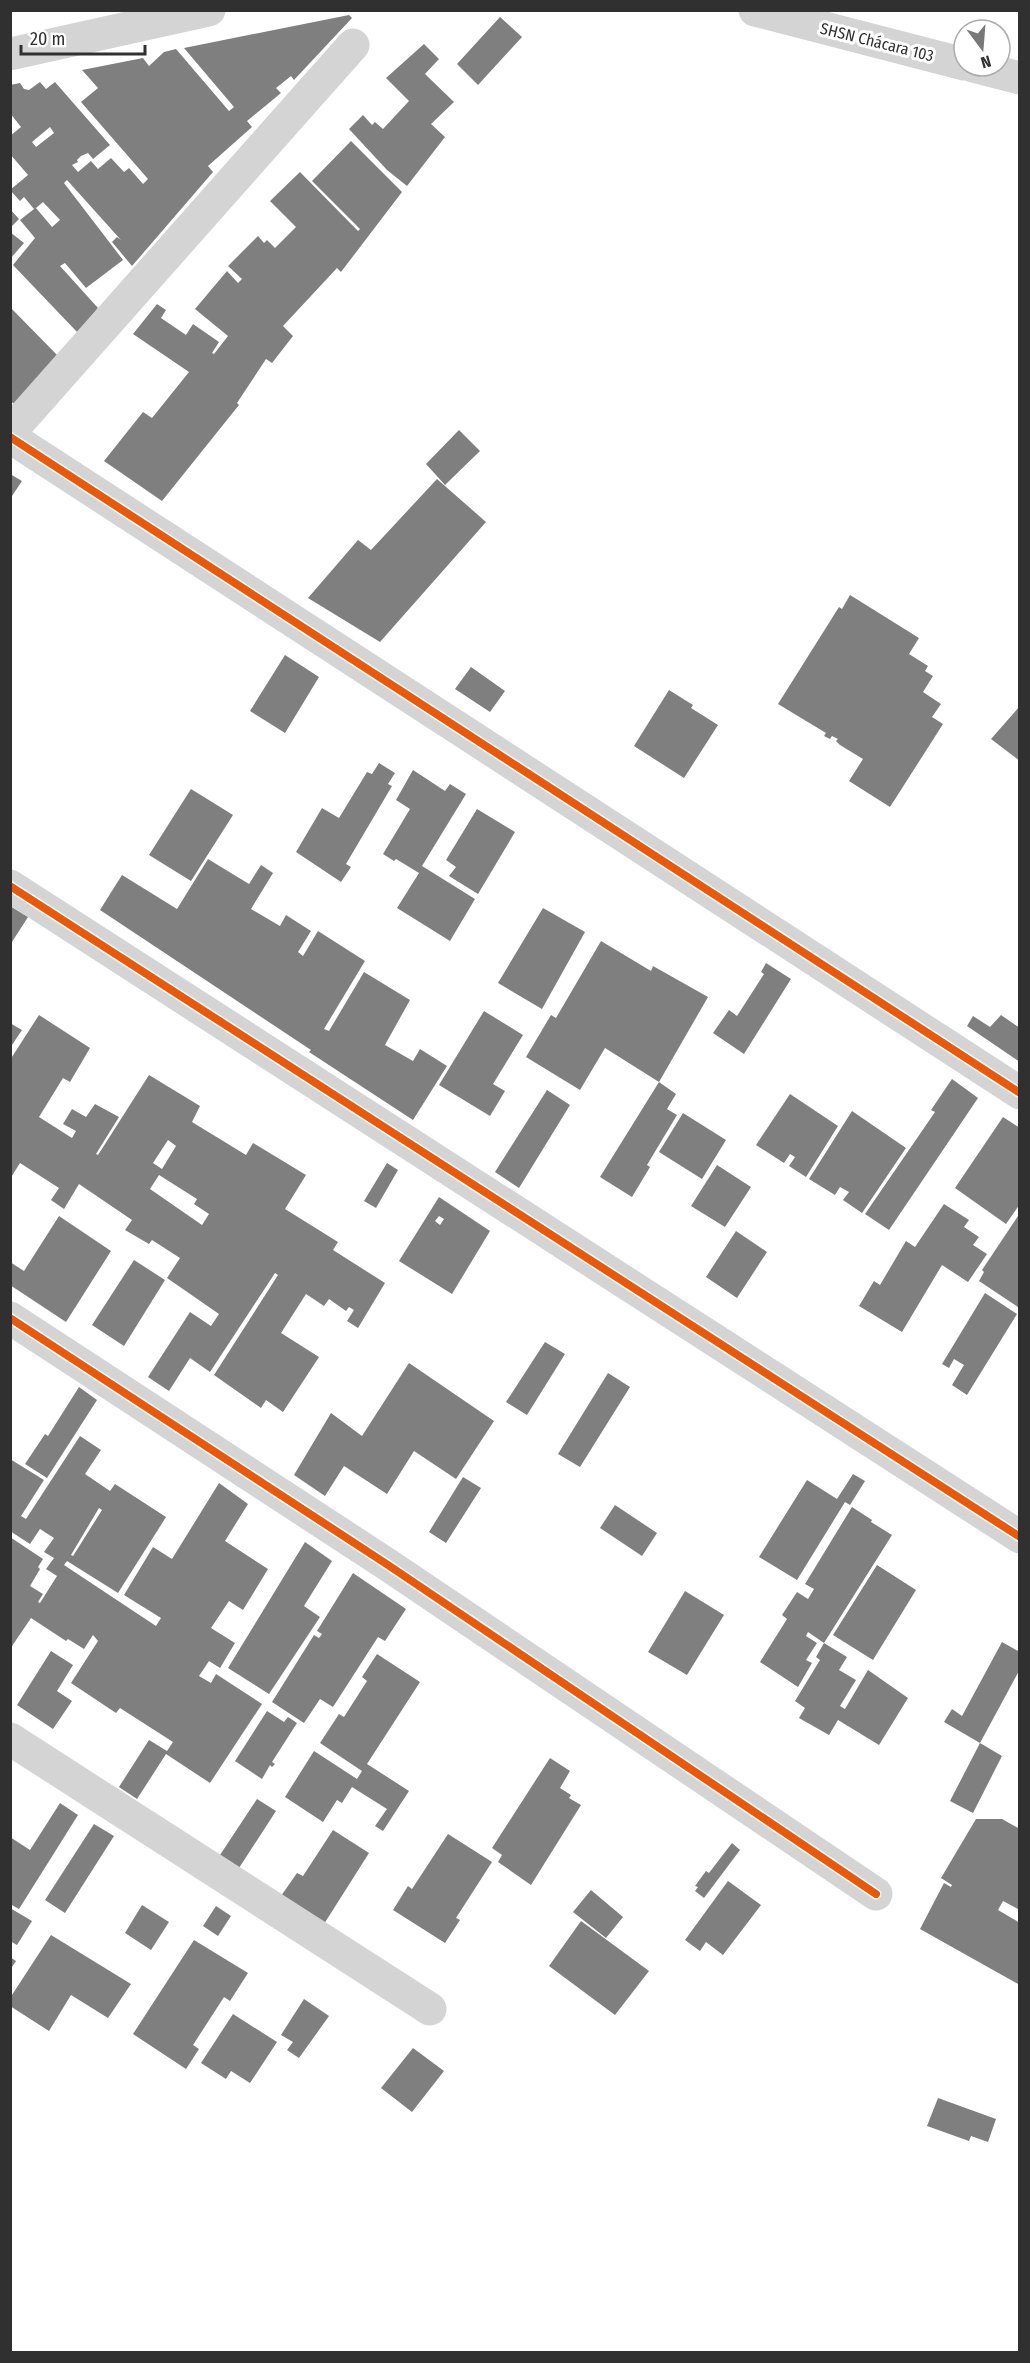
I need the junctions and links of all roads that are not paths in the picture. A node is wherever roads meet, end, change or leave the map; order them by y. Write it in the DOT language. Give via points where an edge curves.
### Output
graph roads {
  1 [pos="209,10"];
  2 [pos="755,10"];
  3 [pos="353,45"];
  4 [pos="10,54"];
  5 [pos="952,61"];
  6 [pos="10,432"];
  7 [pos="10,437"];
  8 [pos="10,886"];
  9 [pos="1020,1093"];
  10 [pos="10,1318"];
  11 [pos="1020,1537"];
  12 [pos="10,1739"];
  13 [pos="876,1894"];
  14 [pos="430,2009"];
  1 -- 4 [label="street"];
  2 -- 5 [label="street, SHSN Chácara 103"];
  3 -- 6 [label="street"];
  7 -- 9 [label="street"];
  8 -- 11 [label="street"];
  10 -- 13 [label="street" via="388,1565"];
  12 -- 14 [label="street"];
}
